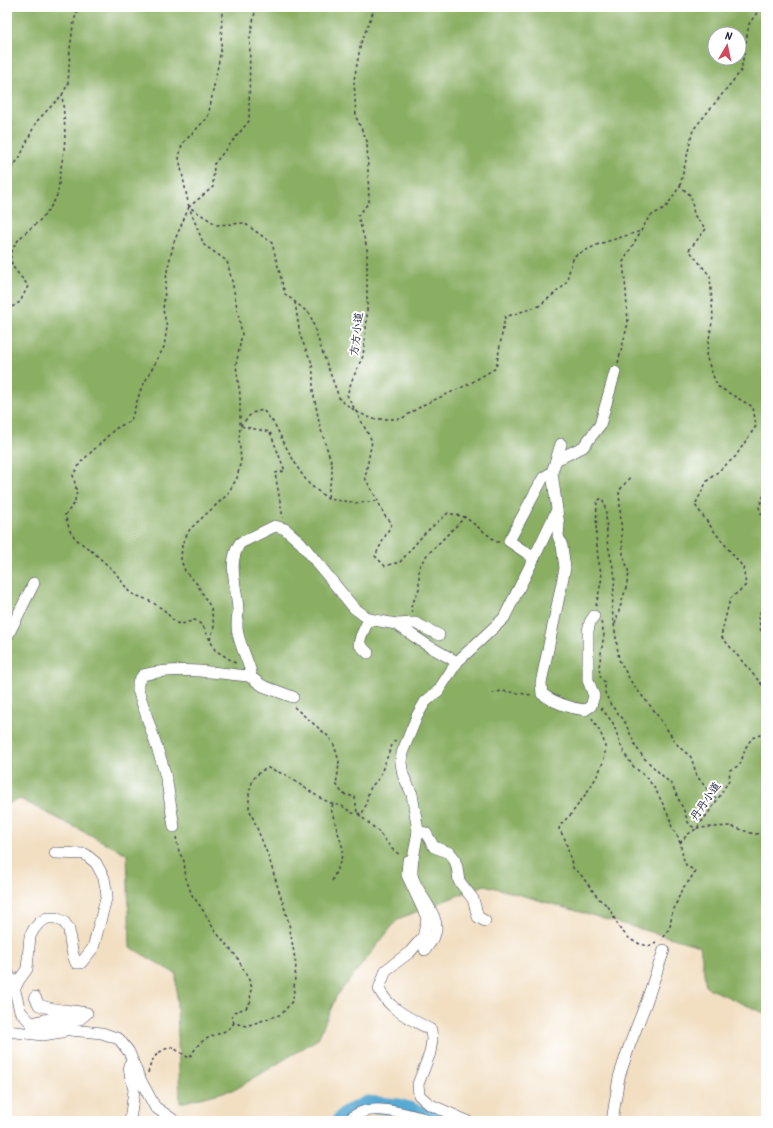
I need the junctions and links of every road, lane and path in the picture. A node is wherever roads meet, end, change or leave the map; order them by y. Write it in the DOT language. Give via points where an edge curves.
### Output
graph roads {
  1 [pos="78,7"];
  2 [pos="223,7"];
  3 [pos="256,7"];
  4 [pos="375,7"];
  5 [pos="761,7"];
  6 [pos="62,95"];
  7 [pos="7,172"];
  8 [pos="680,186"];
  9 [pos="189,207"];
  10 [pos="641,231"];
  11 [pos="295,302"];
  12 [pos="7,310"];
  13 [pos="615,372"];
  14 [pos="356,412"];
  15 [pos="240,426"];
  16 [pos="561,444"];
  17 [pos="556,460"];
  18 [pos="552,472"];
  19 [pos="630,477"];
  20 [pos="766,490"];
  21 [pos="328,499"];
  22 [pos="378,501"];
  23 [pos="557,510"];
  24 [pos="465,517"];
  25 [pos="766,527"];
  26 [pos="285,529"];
  27 [pos="509,541"];
  28 [pos="534,558"];
  29 [pos="34,583"];
  30 [pos="766,600"];
  31 [pos="594,616"];
  32 [pos="369,619"];
  33 [pos="415,623"];
  34 [pos="396,624"];
  35 [pos="614,625"];
  36 [pos="439,635"];
  37 [pos="7,637"];
  38 [pos="210,640"];
  39 [pos="766,642"];
  40 [pos="368,653"];
  41 [pos="457,662"];
  42 [pos="250,674"];
  43 [pos="600,676"];
  44 [pos="766,688"];
  45 [pos="492,694"];
  46 [pos="542,694"];
  47 [pos="287,695"];
  48 [pos="594,696"];
  49 [pos="588,708"];
  50 [pos="766,733"];
  51 [pos="398,736"];
  52 [pos="718,800"];
  53 [pos="333,804"];
  54 [pos="357,813"];
  55 [pos="174,828"];
  56 [pos="697,828"];
  57 [pos="418,830"];
  58 [pos="766,833"];
  59 [pos="680,843"];
  60 [pos="55,853"];
  61 [pos="410,860"];
  62 [pos="332,880"];
  63 [pos="485,921"];
  64 [pos="663,945"];
  65 [pos="425,950"];
  66 [pos="7,970"];
  67 [pos="14,990"];
  68 [pos="36,997"];
  69 [pos="31,1023"];
  70 [pos="234,1024"];
  71 [pos="70,1030"];
  72 [pos="7,1031"];
  73 [pos="129,1052"];
  74 [pos="148,1074"];
  75 [pos="429,1104"];
  76 [pos="425,1120"];
  77 [pos="130,1121"];
  78 [pos="175,1121"];
  79 [pos="348,1121"];
  80 [pos="467,1121"];
  81 [pos="612,1121"];
  1 -- 6 [label="path" via="70,48 68,84"];
  2 -- 9 [label="path" via="221,50 208,117 182,144 179,158"];
  3 -- 9 [label="path" via="250,37 250,121 214,164 213,187"];
  4 -- 14 [label="path, 方方小道" via="361,43 354,80 356,117 367,141 370,202 358,216 367,248 367,319 363,356 347,395"];
  5 -- 8 [label="path" via="749,24 742,71 693,130"];
  6 -- 7 [label="path" via="36,122 19,159"];
  6 -- 12 [label="path" via="64,149 58,193 42,218 20,239 11,254 13,267 28,286 20,302"];
  8 -- 10 [label="path" via="666,207 649,217"];
  8 -- 44 [label="path" via="691,196 694,215 706,228 689,250 710,276 713,317 706,356 717,386 753,407 756,426 735,457 707,481 695,505 743,567 746,585 730,599 721,636"];
  9 -- 11 [label="path" via="217,225 244,223 272,243 285,294"];
  9 -- 15 [label="path" via="204,245 227,261 232,281 242,334 236,365 240,395"];
  9 -- 38 [label="path" via="174,242 167,271 163,310 167,327 164,346 141,389 131,420 115,429 77,468 73,475 77,492 74,504 65,515 70,531 76,539 115,572 130,593 163,609 176,623 195,620 203,626"];
  10 -- 13 [label="path" via="623,262 628,323"];
  10 -- 14 [label="path" via="599,244 574,256 565,285 539,306 505,317 496,368 401,419 373,419"];
  11 -- 14 [label="path" via="310,314 340,400"];
  11 -- 21 [label="path" via="300,336 312,363 313,391 320,427 332,464"];
  13 -- 17 [label="street" via="600,425 582,447"];
  14 -- 22 [label="path, 方方小道" via="372,441 365,478"];
  15 -- 21 [label="path" via="252,413 262,410 274,423 309,484"];
  15 -- 26 [label="path" via="270,432 285,471 275,474"];
  15 -- 38 [label="path" via="241,460 237,478 227,495 190,529 182,544 181,560 185,571 197,584 211,608 214,626"];
  16 -- 17 [label="street"];
  17 -- 18 [label="street"];
  18 -- 23 [label="street"];
  18 -- 27 [label="street" via="543,478"];
  19 -- 35 [label="path" via="619,491 623,554 628,573"];
  20 -- 25 [label="path" via="759,507"];
  21 -- 22 [label="path" via="358,503"];
  22 -- 24 [label="path, 方方小道" via="384,515 392,522 374,556 385,566 400,562 424,534 448,513"];
  23 -- 28 [label="street"];
  23 -- 46 [label="street" via="558,536 565,568"];
  24 -- 27 [label="path" via="497,542"];
  24 -- 33 [label="path" via="426,556 419,567 419,589 411,607"];
  26 -- 32 [label="street" via="301,543 354,608"];
  26 -- 42 [label="street" via="275,526 246,539 237,547 235,554 233,568 238,612 237,633"];
  27 -- 28 [label="street"];
  28 -- 41 [label="street" via="504,618"];
  29 -- 37 [label="street"];
  30 -- 39 [label="path" via="759,615 760,628"];
  31 -- 35 [label="path" via="602,577 596,536 597,501 602,498 606,511 607,541 615,576 612,609"];
  31 -- 43 [label="path" via="600,619 604,634"];
  31 -- 48 [label="street" via="588,631 588,680"];
  32 -- 34 [label="street"];
  32 -- 40 [label="street" via="359,644"];
  33 -- 34 [label="street"];
  33 -- 36 [label="street"];
  34 -- 41 [label="street"];
  35 -- 52 [label="path" via="619,660 633,685 679,747 691,757 697,776"];
  38 -- 42 [label="path" via="214,650"];
  41 -- 57 [label="street" via="438,691 425,702 402,753 403,775 412,794"];
  42 -- 47 [label="street" via="263,686"];
  42 -- 55 [label="street" via="153,672 143,675 138,682 138,690 167,782"];
  43 -- 48 [label="path"];
  43 -- 56 [label="path" via="605,683 605,693 624,720 636,747 672,785 688,822"];
  45 -- 46 [label="path" via="502,691"];
  46 -- 49 [label="street" via="565,706 585,710"];
  47 -- 54 [label="path" via="286,703 296,708 329,736 334,744 339,761 336,784 343,794 355,797"];
  48 -- 49 [label="street"];
  48 -- 59 [label="path" via="613,723 626,756 655,789"];
  49 -- 64 [label="path" via="605,747 602,762 594,781 559,829 565,839 573,868 608,906 620,929 631,940 649,946"];
  50 -- 52 [label="path, 丹丹小道" via="752,738 740,765 730,770 729,780"];
  51 -- 54 [label="path" via="392,744 379,778 371,787 362,814"];
  52 -- 56 [label="path, 丹丹小道"];
  53 -- 54 [label="path"];
  53 -- 62 [label="path" via="331,809 343,849"];
  53 -- 70 [label="path" via="286,775 268,768 253,779 249,808 283,903 296,965 293,1000 282,1014 246,1026"];
  54 -- 61 [label="path" via="378,830 392,849"];
  55 -- 70 [label="path" via="192,895 215,931 241,964 252,988 246,1008 234,1012"];
  56 -- 58 [label="path" via="730,826 754,834"];
  56 -- 59 [label="path, 丹丹小道"];
  57 -- 61 [label="street"];
  57 -- 63 [label="street" via="426,833 434,847 450,853 454,858 459,881 472,899 478,917"];
  59 -- 64 [label="path" via="686,865 695,871 682,889"];
  60 -- 67 [label="street" via="85,854 96,863 104,878 107,895 93,948 81,964 76,963 69,929 64,922 56,918 47,918 30,936 27,969"];
  61 -- 65 [label="street" via="412,875 434,917 436,927 435,934"];
  61 -- 75 [label="street" via="407,875 427,918 423,937 410,952 386,970 380,989 382,995 399,1012 431,1030 430,1053 418,1084 420,1095"];
  64 -- 81 [label="street" via="619,1077"];
  66 -- 67 [label="street"];
  67 -- 69 [label="street" via="20,1011"];
  68 -- 69 [label="street" via="39,1005 49,1009 87,1012 80,1019 73,1021 48,1019"];
  69 -- 71 [label="street"];
  70 -- 74 [label="path" via="205,1039 189,1058 172,1046 166,1048 151,1062"];
  71 -- 72 [label="street" via="43,1035"];
  71 -- 73 [label="street" via="102,1033 119,1039"];
  73 -- 77 [label="street" via="134,1090"];
  73 -- 78 [label="street" via="155,1107"];
  75 -- 76 [label="street"];
  75 -- 80 [label="street"];
  76 -- 79 [label="street" via="376,1109 363,1112"];
}
